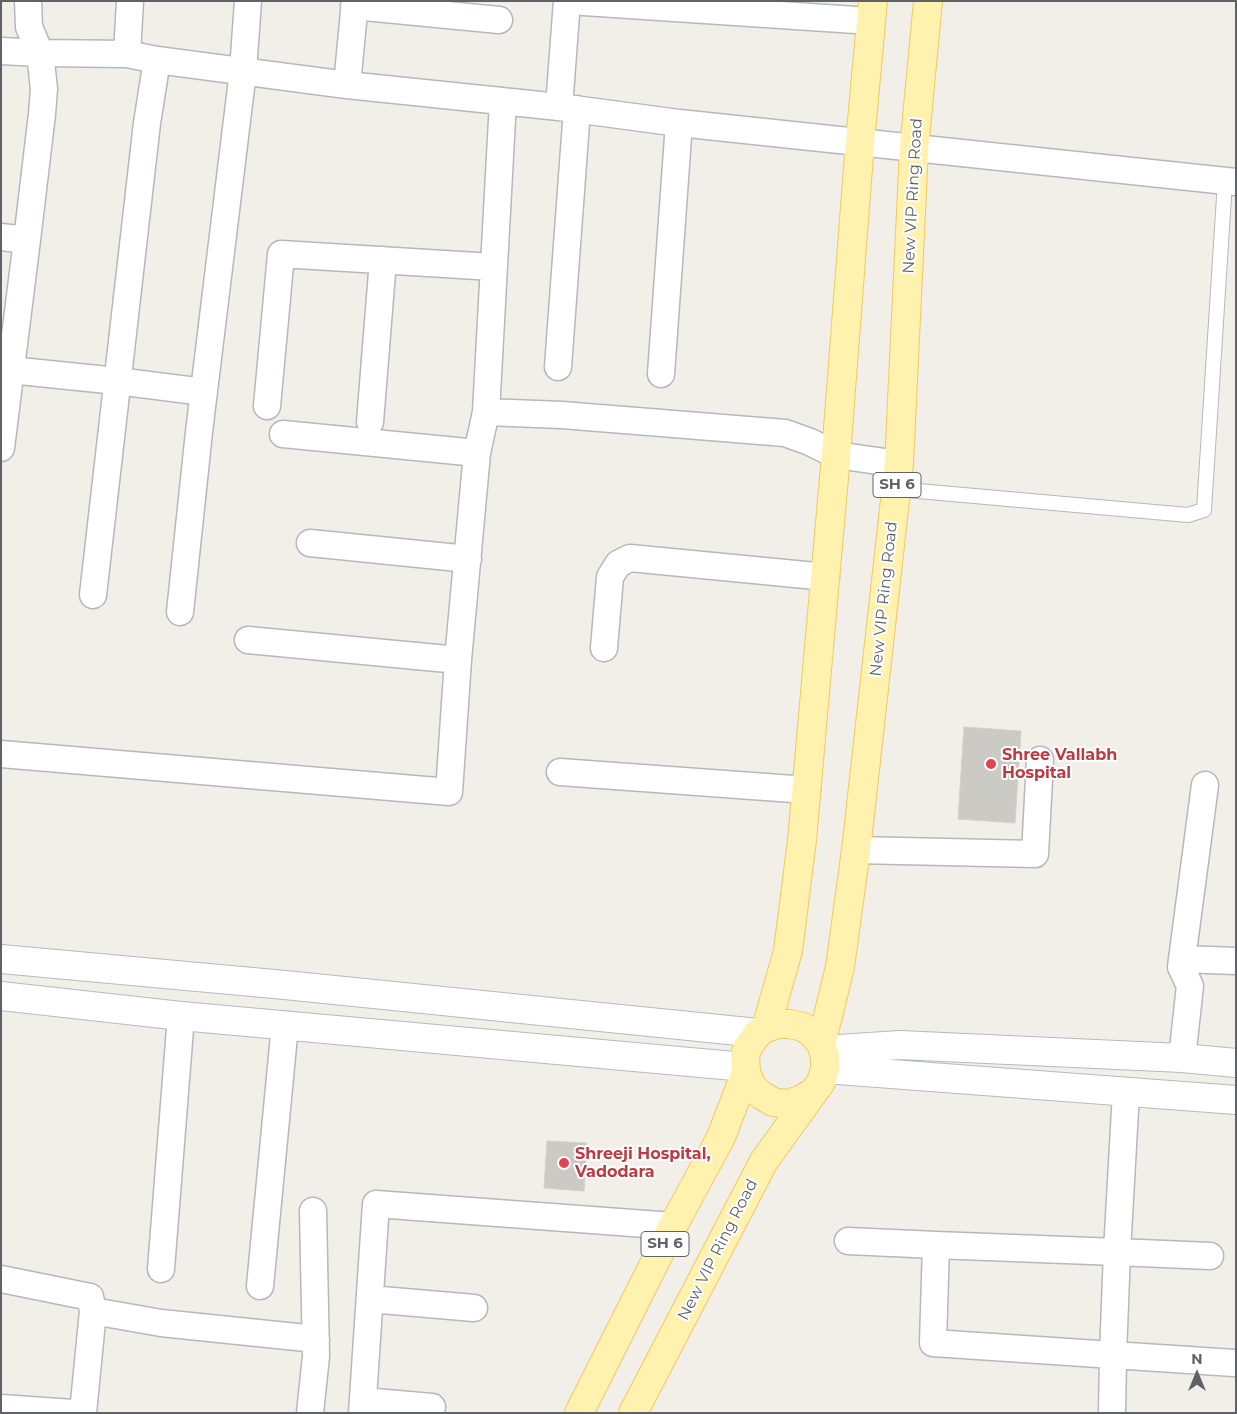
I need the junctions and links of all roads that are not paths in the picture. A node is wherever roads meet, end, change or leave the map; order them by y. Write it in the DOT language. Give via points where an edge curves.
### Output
graph roads {
  1 [pos="28,1"];
  2 [pos="130,1"];
  3 [pos="248,1"];
  4 [pos="568,1"];
  5 [pos="928,1"];
  6 [pos="354,4"];
  7 [pos="872,11"];
  8 [pos="499,20"];
  9 [pos="1,50"];
  10 [pos="40,53"];
  11 [pos="126,54"];
  12 [pos="157,60"];
  13 [pos="244,71"];
  14 [pos="347,85"];
  15 [pos="503,102"];
  16 [pos="568,108"];
  17 [pos="678,123"];
  18 [pos="860,142"];
  19 [pos="914,148"];
  20 [pos="1230,182"];
  21 [pos="1,237"];
  22 [pos="27,240"];
  23 [pos="383,260"];
  24 [pos="493,267"];
  25 [pos="558,367"];
  26 [pos="10,370"];
  27 [pos="661,374"];
  28 [pos="118,381"];
  29 [pos="204,392"];
  30 [pos="267,406"];
  31 [pos="486,412"];
  32 [pos="3,417"];
  33 [pos="370,422"];
  34 [pos="283,434"];
  35 [pos="1,448"];
  36 [pos="477,453"];
  37 [pos="836,455"];
  38 [pos="898,477"];
  39 [pos="310,543"];
  40 [pos="468,559"];
  41 [pos="826,576"];
  42 [pos="93,595"];
  43 [pos="180,612"];
  44 [pos="248,640"];
  45 [pos="604,648"];
  46 [pos="458,660"];
  47 [pos="1,754"];
  48 [pos="1040,760"];
  49 [pos="560,772"];
  50 [pos="1205,785"];
  51 [pos="807,790"];
  52 [pos="856,850"];
  53 [pos="1,959"];
  54 [pos="1182,959"];
  55 [pos="1236,961"];
  56 [pos="1,996"];
  57 [pos="182,1016"];
  58 [pos="285,1025"];
  59 [pos="762,1031"];
  60 [pos="823,1055"];
  61 [pos="1182,1058"];
  62 [pos="1236,1063"];
  63 [pos="745,1070"];
  64 [pos="1126,1092"];
  65 [pos="812,1093"];
  66 [pos="1236,1100"];
  67 [pos="313,1211"];
  68 [pos="673,1226"];
  69 [pos="848,1241"];
  70 [pos="936,1245"];
  71 [pos="1117,1252"];
  72 [pos="1210,1256"];
  73 [pos="161,1269"];
  74 [pos="1,1280"];
  75 [pos="260,1286"];
  76 [pos="370,1299"];
  77 [pos="474,1308"];
  78 [pos="93,1311"];
  79 [pos="316,1339"];
  80 [pos="1113,1355"];
  81 [pos="1234,1363"];
  82 [pos="363,1407"];
  83 [pos="432,1407"];
  84 [pos="1,1408"];
  85 [pos="73,1413"];
  86 [pos="83,1413"];
  87 [pos="310,1413"];
  88 [pos="579,1413"];
  89 [pos="633,1413"];
  90 [pos="1112,1413"];
  1 -- 10 [label="street" via="29,27"];
  2 -- 11 [label="street"];
  3 -- 13 [label="street"];
  4 -- 7 [label="street"];
  4 -- 16 [label="street"];
  5 -- 19 [label="main road, New VIP Ring Road / SH 6"];
  6 -- 8 [label="street"];
  6 -- 14 [label="street"];
  7 -- 18 [label="main road"];
  9 -- 10 [label="street"];
  10 -- 11 [label="street"];
  10 -- 22 [label="street" via="44,89"];
  11 -- 12 [label="street"];
  12 -- 13 [label="street"];
  12 -- 28 [label="street"];
  13 -- 14 [label="street"];
  13 -- 29 [label="street"];
  14 -- 15 [label="street"];
  15 -- 16 [label="street"];
  15 -- 24 [label="street"];
  16 -- 17 [label="street"];
  16 -- 25 [label="street"];
  17 -- 18 [label="street"];
  17 -- 27 [label="street"];
  18 -- 19 [label="street"];
  18 -- 37 [label="main road"];
  19 -- 20 [label="street"];
  19 -- 38 [label="main road, New VIP Ring Road / SH 6"];
  20 -- 38 [label="lane" via="1204,510 1188,515"];
  21 -- 22 [label="street"];
  22 -- 26 [label="street"];
  23 -- 24 [label="street"];
  23 -- 30 [label="street" via="282,254"];
  23 -- 33 [label="street"];
  24 -- 31 [label="street"];
  26 -- 28 [label="street"];
  26 -- 32 [label="street"];
  28 -- 29 [label="street"];
  28 -- 42 [label="street"];
  29 -- 43 [label="street"];
  31 -- 36 [label="street"];
  31 -- 37 [label="street" via="785,433"];
  32 -- 35 [label="street"];
  34 -- 36 [label="street"];
  36 -- 40 [label="street"];
  37 -- 38 [label="street"];
  37 -- 41 [label="main road"];
  38 -- 52 [label="main road, New VIP Ring Road / SH 6"];
  39 -- 40 [label="street"];
  40 -- 46 [label="street"];
  41 -- 45 [label="street" via="630,558 618,564 610,577"];
  41 -- 51 [label="main road"];
  44 -- 46 [label="street"];
  46 -- 47 [label="street" via="449,792"];
  48 -- 52 [label="street" via="1036,854"];
  49 -- 51 [label="street"];
  50 -- 54 [label="street"];
  51 -- 59 [label="main road" via="788,951"];
  52 -- 60 [label="main road, New VIP Ring Road / SH 6" via="840,967"];
  53 -- 59 [label="street"];
  54 -- 55 [label="street"];
  54 -- 61 [label="street" via="1181,967 1190,986"];
  56 -- 57 [label="street"];
  57 -- 58 [label="street"];
  57 -- 73 [label="street"];
  58 -- 63 [label="street"];
  58 -- 75 [label="street"];
  59 -- 60 [label="main road" via="778,1024 803,1027 813,1034"];
  59 -- 63 [label="main road" via="748,1047"];
  60 -- 61 [label="street" via="900,1045"];
  60 -- 64 [label="street"];
  60 -- 65 [label="main road" via="821,1082"];
  61 -- 62 [label="street"];
  63 -- 65 [label="main road" via="751,1085 773,1102 787,1104"];
  63 -- 68 [label="main road, SH 6" via="721,1137"];
  64 -- 66 [label="street"];
  64 -- 71 [label="street"];
  65 -- 89 [label="main road, New VIP Ring Road / SH 6" via="764,1161"];
  67 -- 79 [label="street"];
  68 -- 76 [label="street" via="376,1204"];
  68 -- 88 [label="main road, SH 6"];
  69 -- 70 [label="street"];
  70 -- 71 [label="street"];
  70 -- 80 [label="street" via="933,1343"];
  71 -- 72 [label="street"];
  71 -- 80 [label="street"];
  74 -- 78 [label="street" via="90,1297"];
  76 -- 77 [label="street"];
  76 -- 82 [label="street"];
  78 -- 79 [label="street" via="161,1323"];
  78 -- 86 [label="street"];
  79 -- 87 [label="street"];
  80 -- 81 [label="street"];
  80 -- 90 [label="street"];
  82 -- 83 [label="street"];
  84 -- 85 [label="street"];
}
